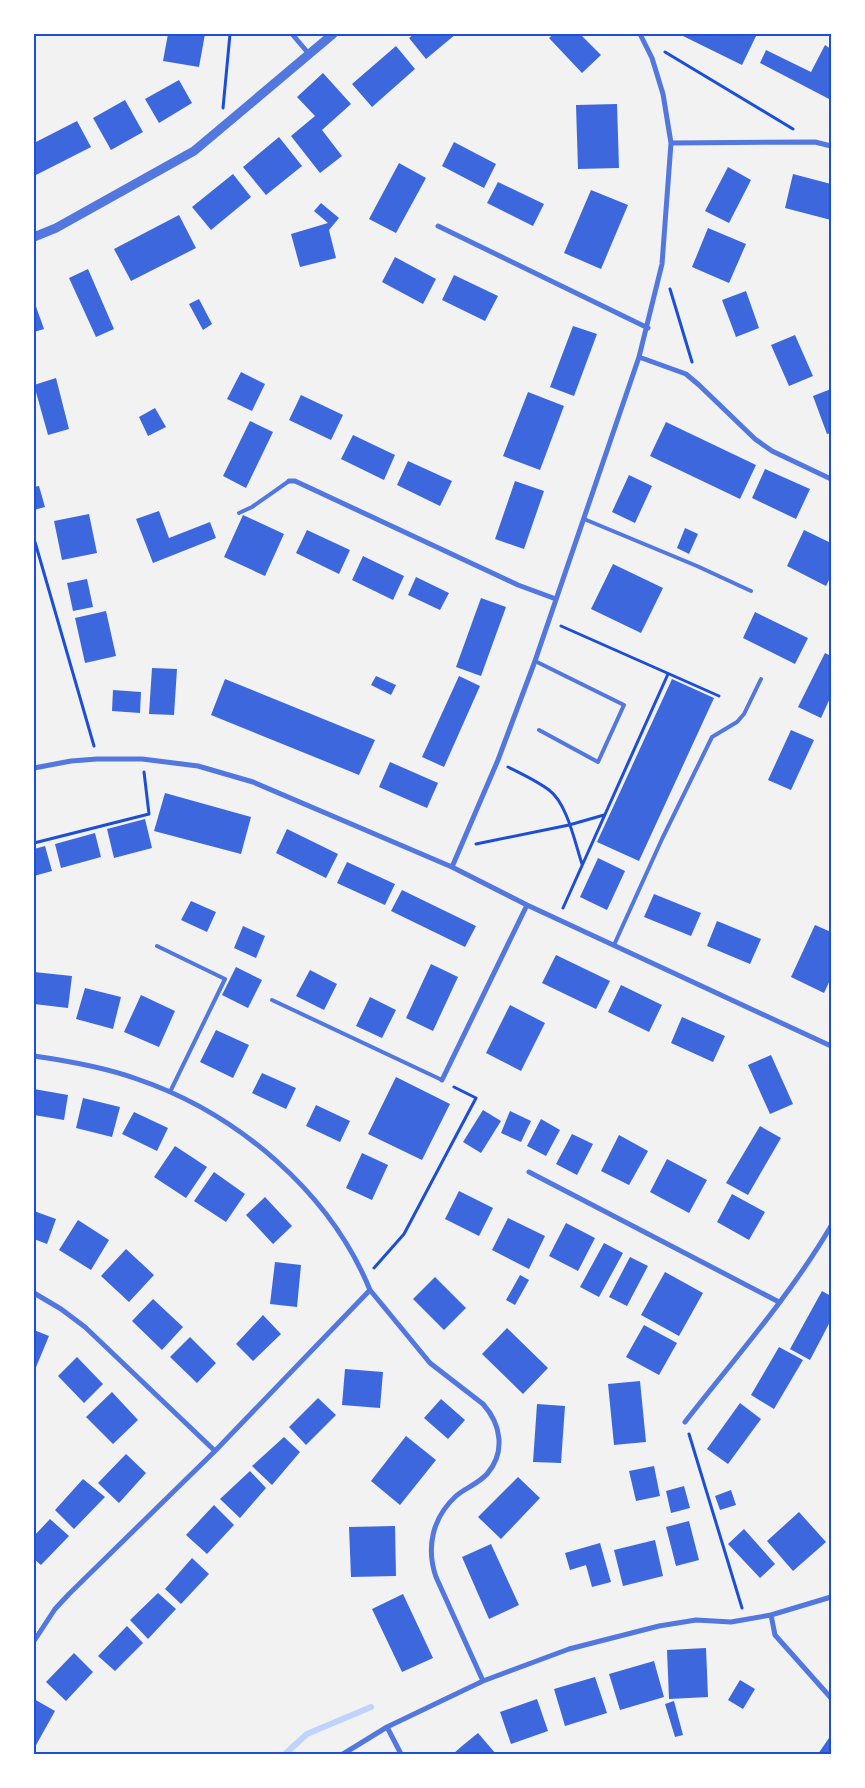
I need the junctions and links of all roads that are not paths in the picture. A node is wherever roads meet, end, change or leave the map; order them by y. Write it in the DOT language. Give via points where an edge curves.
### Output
graph roads {
  1 [pos="292,34"];
  2 [pos="333,34"];
  3 [pos="640,34"];
  4 [pos="310,55"];
  5 [pos="671,143"];
  6 [pos="831,146"];
  7 [pos="438,226"];
  8 [pos="34,237"];
  9 [pos="648,328"];
  10 [pos="639,357"];
  11 [pos="831,479"];
  12 [pos="289,481"];
  13 [pos="239,513"];
  14 [pos="584,519"];
  15 [pos="751,591"];
  16 [pos="556,599"];
  17 [pos="535,662"];
  18 [pos="761,679"];
  19 [pos="539,730"];
  20 [pos="34,768"];
  21 [pos="452,867"];
  22 [pos="527,905"];
  23 [pos="614,945"];
  24 [pos="158,946"];
  25 [pos="272,1000"];
  26 [pos="831,1046"];
  27 [pos="34,1056"];
  28 [pos="442,1080"];
  29 [pos="170,1092"];
  30 [pos="529,1172"];
  31 [pos="831,1226"];
  32 [pos="370,1290"];
  33 [pos="34,1293"];
  34 [pos="779,1302"];
  35 [pos="685,1422"];
  36 [pos="215,1451"];
  37 [pos="831,1597"];
  38 [pos="771,1615"];
  39 [pos="34,1641"];
  40 [pos="483,1682"];
  41 [pos="831,1698"];
  42 [pos="388,1727"];
  43 [pos="343,1754"];
  44 [pos="401,1754"];
  1 -- 4 [label="street"];
  2 -- 4 [label="street"];
  3 -- 5 [label="street" via="645,40 663,94"];
  4 -- 8 [label="street" via="194,151"];
  5 -- 6 [label="street" via="815,142"];
  5 -- 9 [label="street" via="662,264"];
  7 -- 9 [label="street"];
  9 -- 10 [label="street"];
  10 -- 11 [label="street" via="686,374 755,439 772,451"];
  10 -- 14 [label="street"];
  12 -- 13 [label="lane" via="258,504"];
  12 -- 16 [label="street" via="518,585"];
  14 -- 15 [label="lane"];
  14 -- 16 [label="street"];
  16 -- 17 [label="street"];
  17 -- 19 [label="lane" via="624,705 598,762"];
  17 -- 21 [label="street"];
  18 -- 23 [label="lane" via="744,714 712,737"];
  20 -- 21 [label="street" via="97,759 142,759 198,766 253,782"];
  21 -- 22 [label="street"];
  22 -- 23 [label="street"];
  22 -- 28 [label="street"];
  23 -- 26 [label="street"];
  24 -- 29 [label="lane" via="225,979"];
  25 -- 28 [label="lane"];
  27 -- 29 [label="street" via="106,1069"];
  29 -- 32 [label="street" via="232,1127 286,1171 333,1223"];
  30 -- 34 [label="street"];
  31 -- 34 [label="street" via="818,1250"];
  32 -- 36 [label="street"];
  32 -- 40 [label="street" via="430,1362 483,1404 493,1417 498,1432 498,1453 494,1464 487,1474 445,1508 434,1528 430,1552 436,1577"];
  33 -- 36 [label="street" via="84,1326"];
  34 -- 35 [label="street"];
  36 -- 39 [label="street" via="64,1599"];
  37 -- 38 [label="street"];
  38 -- 40 [label="street" via="731,1622 696,1620 659,1626 569,1649"];
  38 -- 41 [label="street" via="775,1636"];
  40 -- 42 [label="street"];
  42 -- 43 [label="street"];
  42 -- 44 [label="street"];
}
